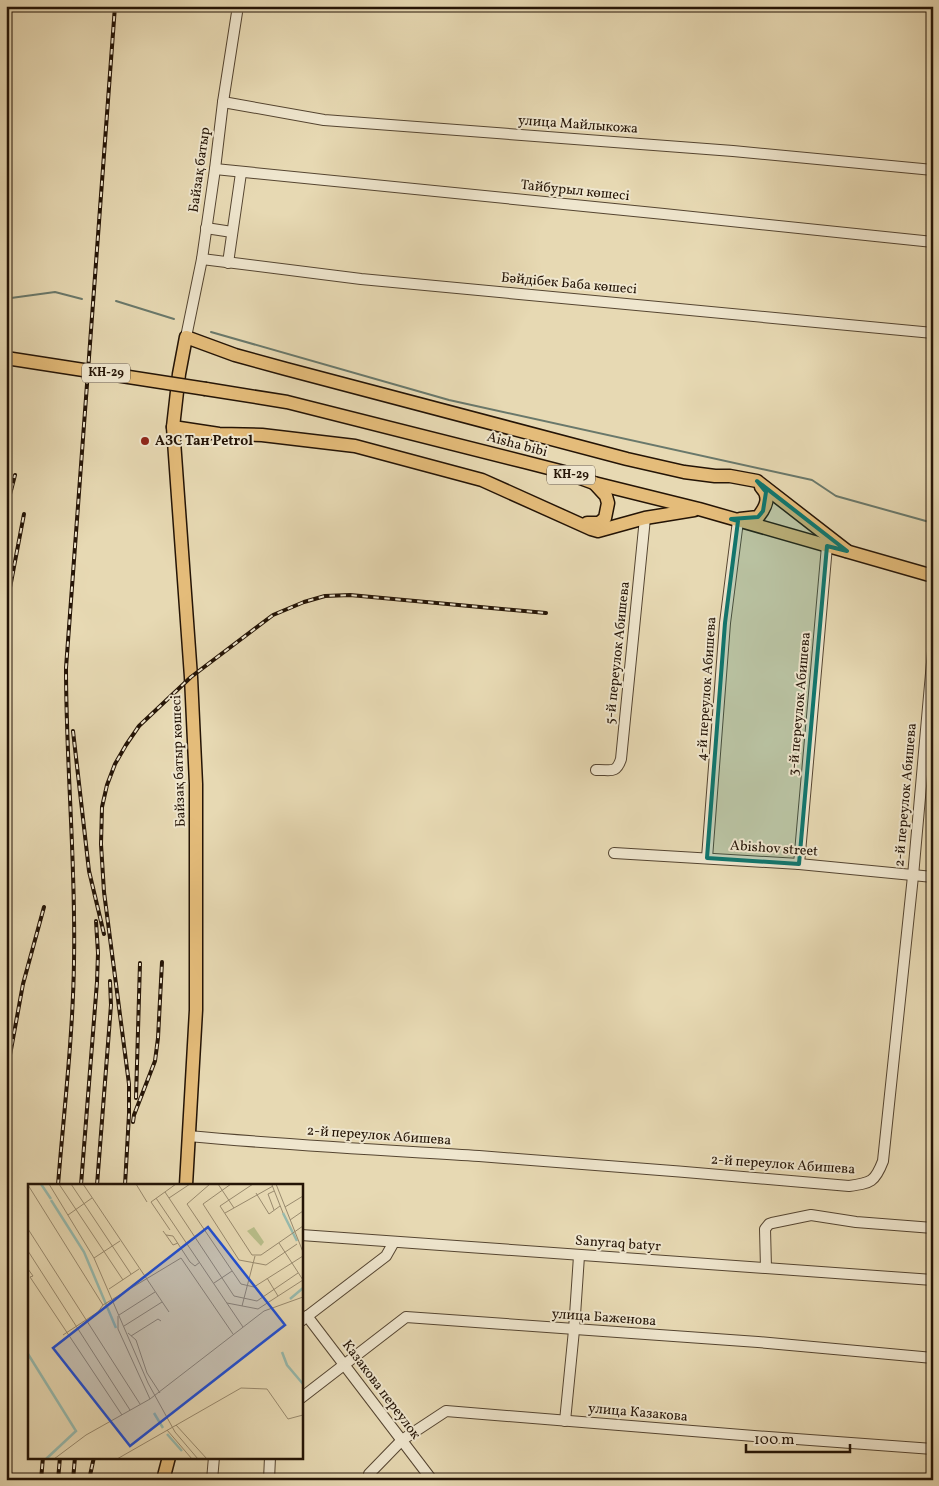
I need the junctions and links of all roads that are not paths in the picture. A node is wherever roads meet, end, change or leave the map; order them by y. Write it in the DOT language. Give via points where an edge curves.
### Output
graph roads {
  1 [pos="238,6"];
  2 [pos="223,102"];
  3 [pos="215,169"];
  4 [pos="933,170"];
  5 [pos="241,173"];
  6 [pos="206,228"];
  7 [pos="232,232"];
  8 [pos="933,242"];
  9 [pos="202,259"];
  10 [pos="228,263"];
  11 [pos="933,333"];
  12 [pos="186,337"];
  13 [pos="6,358"];
  14 [pos="173,427"];
  15 [pos="757,481"];
  16 [pos="594,483"];
  17 [pos="699,509"];
  18 [pos="645,518"];
  19 [pos="570,520"];
  20 [pos="734,520"];
  21 [pos="827,546"];
  22 [pos="848,551"];
  23 [pos="933,576"];
  24 [pos="933,651"];
  25 [pos="596,770"];
  26 [pos="614,853"];
  27 [pos="707,858"];
  28 [pos="799,864"];
  29 [pos="913,876"];
  30 [pos="933,877"];
  31 [pos="188,1136"];
  32 [pos="186,1184"];
  33 [pos="933,1228"];
  34 [pos="302,1235"];
  35 [pos="394,1242"];
  36 [pos="579,1256"];
  37 [pos="766,1268"];
  38 [pos="933,1280"];
  39 [pos="304,1319"];
  40 [pos="574,1330"];
  41 [pos="933,1358"];
  42 [pos="345,1364"];
  43 [pos="302,1397"];
  44 [pos="565,1421"];
  45 [pos="402,1440"];
  46 [pos="933,1449"];
  47 [pos="169,1458"];
  48 [pos="214,1458"];
  49 [pos="270,1458"];
  50 [pos="163,1480"];
  51 [pos="212,1480"];
  52 [pos="269,1480"];
  53 [pos="368,1480"];
  54 [pos="432,1480"];
  1 -- 2 [label="street, Байзақ батыр"];
  2 -- 3 [label="street, Байзақ батыр"];
  2 -- 4 [label="street, улица Майлыкожа" via="324,120 733,151"];
  3 -- 5 [label="street, Тайбурыл көшесі"];
  3 -- 6 [label="street, Байзақ батыр"];
  5 -- 7 [label="street"];
  5 -- 8 [label="street, Тайбурыл көшесі"];
  6 -- 7 [label="street"];
  6 -- 9 [label="street, Байзақ батыр"];
  7 -- 10 [label="street"];
  9 -- 10 [label="street, Бәйдібек Баба көшесі"];
  9 -- 12 [label="street, Байзақ батыр"];
  10 -- 11 [label="street, Бәйдібек Баба көшесі" via="361,279"];
  12 -- 14 [label="main road, Байзақ батыр көшесі"];
  12 -- 15 [label="main road" via="252,360 627,459 684,472"];
  13 -- 16 [label="main road, Aisha bibi / КН-29, bridge" via="287,402 564,472"];
  14 -- 19 [label="main road" via="355,446 482,480"];
  14 -- 31 [label="main road, Байзақ батыр көшесі" via="192,677 196,784 196,1010"];
  15 -- 20 [label="main road" via="766,492 763,511 758,517"];
  15 -- 22 [label="main road"];
  16 -- 17 [label="main road, Aisha bibi / КН-29"];
  16 -- 19 [label="main road" via="606,496 605,518 590,524"];
  17 -- 18 [label="main road"];
  17 -- 20 [label="main road, Aisha bibi / КН-29"];
  18 -- 19 [label="main road" via="598,531"];
  18 -- 25 [label="street, 5-й переулок Абишева" via="621,759 619,767 614,770"];
  20 -- 21 [label="main road, Aisha bibi / КН-29"];
  20 -- 27 [label="street, 4-й переулок Абишева"];
  21 -- 22 [label="main road, Aisha bibi / КН-29"];
  21 -- 28 [label="street, 3-й переулок Абишева"];
  22 -- 23 [label="main road, Aisha bibi / КН-29"];
  24 -- 29 [label="street, 2-й переулок Абишева"];
  26 -- 27 [label="street, Abishov street"];
  27 -- 28 [label="street, Abishov street"];
  28 -- 29 [label="street, Abishov street"];
  29 -- 30 [label="street, Abishov street"];
  29 -- 31 [label="street, 2-й переулок Абишева" via="882,1160 878,1175 872,1182 849,1186"];
  31 -- 32 [label="main road, Байзақ батыр көшесі"];
  33 -- 37 [label="street" via="811,1215 772,1223 764,1229"];
  34 -- 35 [label="street, Sanyraq batyr"];
  35 -- 36 [label="street, Sanyraq batyr"];
  35 -- 39 [label="street" via="386,1256"];
  36 -- 37 [label="street, Sanyraq batyr"];
  36 -- 40 [label="street"];
  37 -- 38 [label="street, Sanyraq batyr"];
  39 -- 42 [label="street, Казакова переулок"];
  40 -- 41 [label="street, улица Баженова"];
  40 -- 42 [label="street, улица Баженова" via="406,1317"];
  40 -- 44 [label="street"];
  42 -- 43 [label="street, улица Баженова"];
  42 -- 45 [label="street, Казакова переулок"];
  44 -- 45 [label="street, улица Казакова" via="446,1411"];
  44 -- 46 [label="street, улица Казакова"];
  45 -- 53 [label="street, улица Казакова" via="369,1474"];
  45 -- 54 [label="street, Казакова переулок"];
  47 -- 50 [label="main road"];
  48 -- 51 [label="street"];
  49 -- 52 [label="street"];
}
